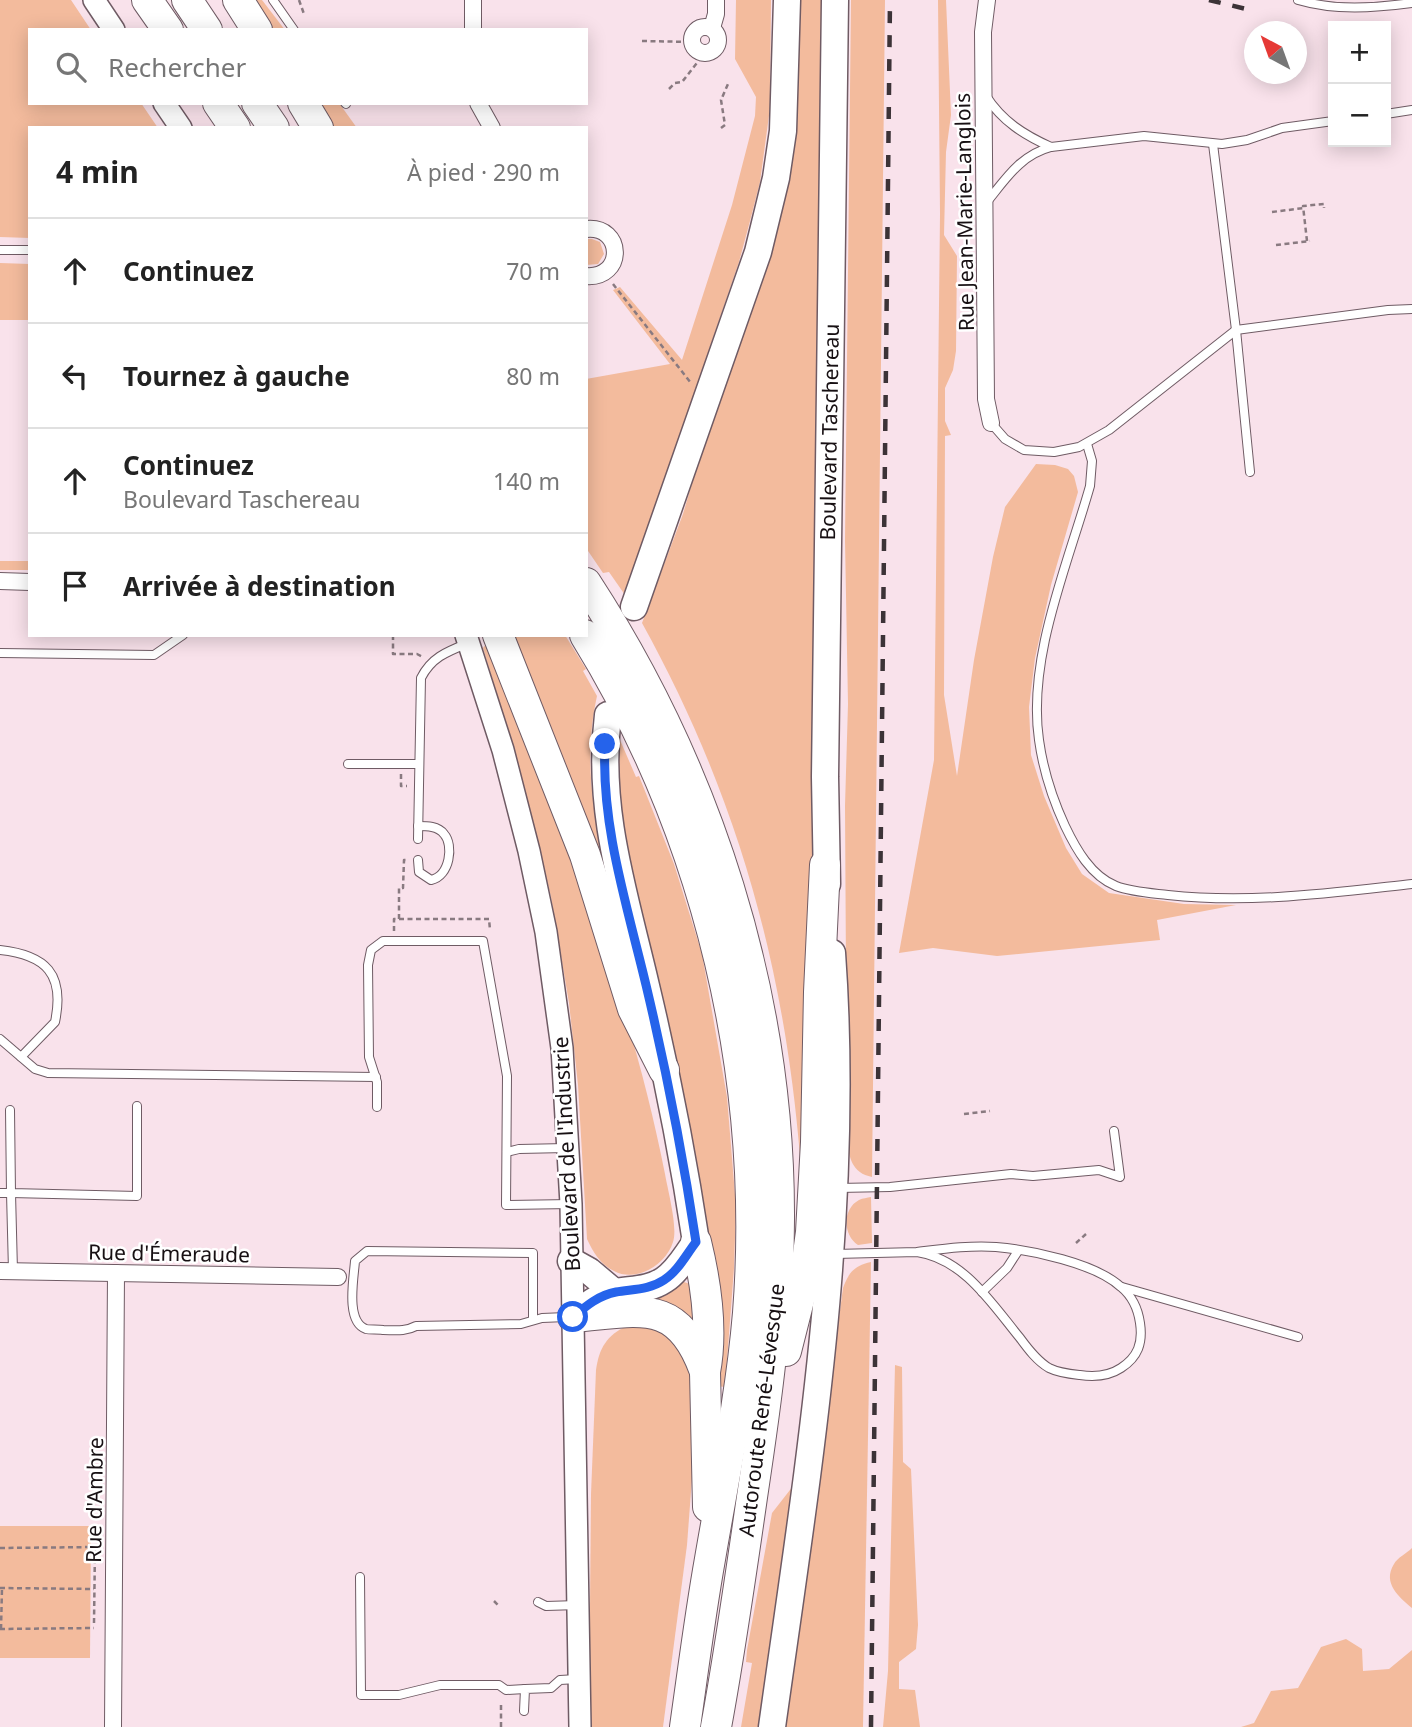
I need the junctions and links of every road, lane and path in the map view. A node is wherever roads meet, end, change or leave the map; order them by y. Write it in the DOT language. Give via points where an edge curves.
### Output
graph roads {
  1 [pos="94,0"];
  2 [pos="147,0"];
  3 [pos="187,0"];
  4 [pos="238,0"];
  5 [pos="274,0"];
  6 [pos="299,0"];
  7 [pos="473,0"];
  8 [pos="716,0"];
  9 [pos="787,0"];
  10 [pos="835,0"];
  11 [pos="987,0"];
  12 [pos="1298,0"];
  13 [pos="1381,3"];
  14 [pos="1412,3"];
  15 [pos="304,15"];
  16 [pos="113,28"];
  17 [pos="167,28"];
  18 [pos="206,28"];
  19 [pos="256,28"];
  20 [pos="293,28"];
  21 [pos="472,28"];
  22 [pos="712,28"];
  23 [pos="642,41"];
  24 [pos="698,48"];
  25 [pos="728,84"];
  26 [pos="669,89"];
  27 [pos="984,93"];
  28 [pos="165,105"];
  29 [pos="219,105"];
  30 [pos="258,105"];
  31 [pos="304,105"];
  32 [pos="479,105"];
  33 [pos="1412,110"];
  34 [pos="1391,113"];
  35 [pos="1328,122"];
  36 [pos="180,126"];
  37 [pos="233,126"];
  38 [pos="273,126"];
  39 [pos="317,126"];
  40 [pos="491,126"];
  41 [pos="721,128"];
  42 [pos="1213,144"];
  43 [pos="1051,146"];
  44 [pos="984,206"];
  45 [pos="1304,208"];
  46 [pos="1324,208"];
  47 [pos="1272,212"];
  48 [pos="588,229"];
  49 [pos="1276,245"];
  50 [pos="0,250"];
  51 [pos="28,250"];
  52 [pos="588,276"];
  53 [pos="611,281"];
  54 [pos="1412,309"];
  55 [pos="1236,330"];
  56 [pos="694,386"];
  57 [pos="991,423"];
  58 [pos="1087,444"];
  59 [pos="1250,472"];
  60 [pos="0,581"];
  61 [pos="28,582"];
  62 [pos="588,586"];
  63 [pos="634,607"];
  64 [pos="180,637"];
  65 [pos="393,637"];
  66 [pos="499,637"];
  67 [pos="586,637"];
  68 [pos="467,639"];
  69 [pos="0,653"];
  70 [pos="423,658"];
  71 [pos="608,715"];
  72 [pos="348,764"];
  73 [pos="419,764"];
  74 [pos="401,771"];
  75 [pos="407,785"];
  76 [pos="418,826"];
  77 [pos="418,839"];
  78 [pos="414,860"];
  79 [pos="825,865"];
  80 [pos="1412,884"];
  81 [pos="399,919"];
  82 [pos="489,919"];
  83 [pos="394,930"];
  84 [pos="0,950"];
  85 [pos="0,1039"];
  86 [pos="21,1057"];
  87 [pos="664,1070"];
  88 [pos="376,1077"];
  89 [pos="137,1106"];
  90 [pos="377,1107"];
  91 [pos="10,1110"];
  92 [pos="990,1111"];
  93 [pos="964,1114"];
  94 [pos="1114,1131"];
  95 [pos="569,1148"];
  96 [pos="507,1152"];
  97 [pos="835,1188"];
  98 [pos="11,1193"];
  99 [pos="0,1194"];
  100 [pos="571,1204"];
  101 [pos="1086,1234"];
  102 [pos="696,1242"];
  103 [pos="1076,1242"];
  104 [pos="1018,1251"];
  105 [pos="917,1252"];
  106 [pos="832,1254"];
  107 [pos="571,1261"];
  108 [pos="6,1271"];
  109 [pos="116,1273"];
  110 [pos="338,1278"];
  111 [pos="1122,1287"];
  112 [pos="614,1292"];
  113 [pos="982,1292"];
  114 [pos="573,1317"];
  115 [pos="533,1320"];
  116 [pos="1298,1337"];
  117 [pos="705,1372"];
  118 [pos="758,1453"];
  119 [pos="95,1547"];
  120 [pos="104,1547"];
  121 [pos="0,1548"];
  122 [pos="710,1560"];
  123 [pos="360,1577"];
  124 [pos="1,1588"];
  125 [pos="94,1590"];
  126 [pos="494,1601"];
  127 [pos="538,1602"];
  128 [pos="498,1605"];
  129 [pos="578,1605"];
  130 [pos="94,1623"];
  131 [pos="94,1628"];
  132 [pos="1,1629"];
  133 [pos="725,1677"];
  134 [pos="579,1679"];
  135 [pos="524,1689"];
  136 [pos="502,1703"];
  137 [pos="524,1711"];
  138 [pos="113,1727"];
  139 [pos="501,1727"];
  140 [pos="580,1727"];
  141 [pos="685,1727"];
  142 [pos="716,1727"];
  143 [pos="723,1727"];
  144 [pos="772,1727"];
  1 -- 16 [label="street"];
  2 -- 17 [label="highway"];
  3 -- 18 [label="highway"];
  4 -- 19 [label="highway"];
  5 -- 20 [label="lane"];
  6 -- 15 [label="path"];
  7 -- 21 [label="street"];
  8 -- 22 [label="street"];
  9 -- 63 [label="main road" via="783,131 758,252"];
  10 -- 79 [label="main road, Boulevard Taschereau"];
  11 -- 27 [label="street, Rue Jean-Marie-Langlois"];
  12 -- 13 [label="lane" via="1338,7"];
  13 -- 14 [label="lane"];
  22 -- 24 [label="street" via="699,28 693,34"];
  22 -- 24 [label="street" via="718,44 713,51"];
  23 -- 24 [label="path"];
  24 -- 26 [label="path" via="682,82"];
  25 -- 41 [label="path" via="721,100 725,125"];
  27 -- 43 [label="lane" via="1018,130"];
  27 -- 44 [label="street, Rue Jean-Marie-Langlois"];
  28 -- 36 [label="street"];
  29 -- 37 [label="highway"];
  30 -- 38 [label="highway"];
  31 -- 39 [label="highway"];
  32 -- 40 [label="street"];
  33 -- 34 [label="lane"];
  35 -- 42 [label="lane"];
  42 -- 43 [label="lane" via="1144,136"];
  42 -- 55 [label="lane"];
  43 -- 44 [label="lane" via="1020,161"];
  44 -- 57 [label="street, Rue Jean-Marie-Langlois" via="986,399"];
  45 -- 46 [label="path" via="1324,204"];
  45 -- 47 [label="path"];
  45 -- 49 [label="path" via="1308,241"];
  48 -- 52 [label="street" via="611,237 615,252 605,272"];
  50 -- 51 [label="lane"];
  53 -- 56 [label="path"];
  54 -- 55 [label="lane"];
  55 -- 58 [label="lane"];
  55 -- 59 [label="lane"];
  57 -- 58 [label="lane" via="1005,439 1024,450 1054,452"];
  58 -- 80 [label="lane" via="1092,461 1090,486 1042,657 1038,720 1058,811 1083,858 1114,886 1226,900"];
  60 -- 61 [label="street"];
  62 -- 118 [label="highway, Autoroute René-Lévesque" via="640,673 692,782 727,880 760,1012 775,1133 779,1215 773,1342"];
  64 -- 69 [label="lane" via="154,655"];
  65 -- 70 [label="path" via="393,654"];
  66 -- 87 [label="highway" via="581,843 633,1009"];
  67 -- 122 [label="highway, Autoroute René-Lévesque" via="640,736 680,830 720,961 740,1068 750,1175 750,1287 738,1404"];
  68 -- 73 [label="lane" via="436,657 421,678"];
  68 -- 95 [label="street, Boulevard de l'Industrie" via="503,750 537,885 560,1026"];
  71 -- 87 [label="main road" via="604,785 610,833"];
  72 -- 73 [label="lane"];
  73 -- 76 [label="lane"];
  74 -- 75 [label="path" via="401,786"];
  76 -- 77 [label="lane"];
  76 -- 78 [label="lane" via="444,833 447,867 431,880 419,872"];
  78 -- 81 [label="path" via="404,860"];
  79 -- 97 [label="main road, Boulevard Taschereau" via="835,1002"];
  79 -- 118 [label="highway" via="811,1232 801,1294"];
  81 -- 82 [label="path"];
  81 -- 83 [label="path" via="394,919"];
  84 -- 86 [label="lane" via="33,957 48,967 56,980 55,1021"];
  85 -- 86 [label="lane"];
  86 -- 88 [label="lane" via="48,1073"];
  87 -- 102 [label="main road"];
  88 -- 90 [label="lane"];
  88 -- 96 [label="lane" via="369,1057 371,950 383,941 483,941 507,1076"];
  89 -- 98 [label="lane" via="136,1196"];
  91 -- 98 [label="lane"];
  92 -- 93 [label="path"];
  94 -- 97 [label="lane" via="1120,1177 1099,1170"];
  95 -- 96 [label="lane"];
  95 -- 100 [label="street, Boulevard de l'Industrie"];
  96 -- 100 [label="lane" via="506,1205"];
  97 -- 106 [label="main road, Boulevard Taschereau"];
  98 -- 99 [label="lane"];
  98 -- 108 [label="lane"];
  100 -- 107 [label="street, Boulevard de l'Industrie"];
  101 -- 103 [label="path"];
  102 -- 112 [label="main road" via="662,1282 646,1289"];
  102 -- 117 [label="highway" via="709,1351"];
  104 -- 105 [label="lane" via="995,1247"];
  104 -- 111 [label="lane" via="1086,1268"];
  104 -- 113 [label="lane"];
  105 -- 106 [label="lane"];
  105 -- 113 [label="lane" via="956,1267"];
  106 -- 144 [label="main road, Boulevard Taschereau"];
  107 -- 112 [label="main road"];
  107 -- 114 [label="street, Boulevard de l'Industrie"];
  108 -- 109 [label="street, Rue d'Émeraude"];
  109 -- 110 [label="street, Rue d'Émeraude"];
  109 -- 138 [label="street, Rue d'Ambre"];
  111 -- 113 [label="lane" via="1136,1307 1141,1345 1130,1362 1097,1376 1049,1368"];
  111 -- 116 [label="lane"];
  112 -- 114 [label="main road" via="594,1299"];
  114 -- 115 [label="lane"];
  114 -- 117 [label="highway" via="640,1312 663,1316 689,1335"];
  114 -- 129 [label="street, Boulevard de l'Industrie"];
  115 -- 115 [label="lane" via="533,1253 367,1251 355,1261 352,1307 366,1329"];
  117 -- 122 [label="highway"];
  118 -- 133 [label="highway, Autoroute René-Lévesque"];
  119 -- 120 [label="path"];
  119 -- 121 [label="path"];
  119 -- 125 [label="path"];
  122 -- 141 [label="highway, Autoroute René-Lévesque"];
  123 -- 135 [label="lane" via="361,1695 399,1695 440,1685"];
  124 -- 125 [label="path"];
  124 -- 132 [label="path"];
  125 -- 130 [label="path"];
  126 -- 128 [label="path"];
  127 -- 129 [label="lane"];
  129 -- 134 [label="street, Boulevard de l'Industrie"];
  131 -- 132 [label="path"];
  133 -- 142 [label="highway, Autoroute René-Lévesque"];
  133 -- 143 [label="highway"];
  134 -- 135 [label="lane" via="561,1680 551,1688"];
  134 -- 140 [label="street, Boulevard de l'Industrie"];
  135 -- 137 [label="lane"];
  136 -- 139 [label="path"];
}
